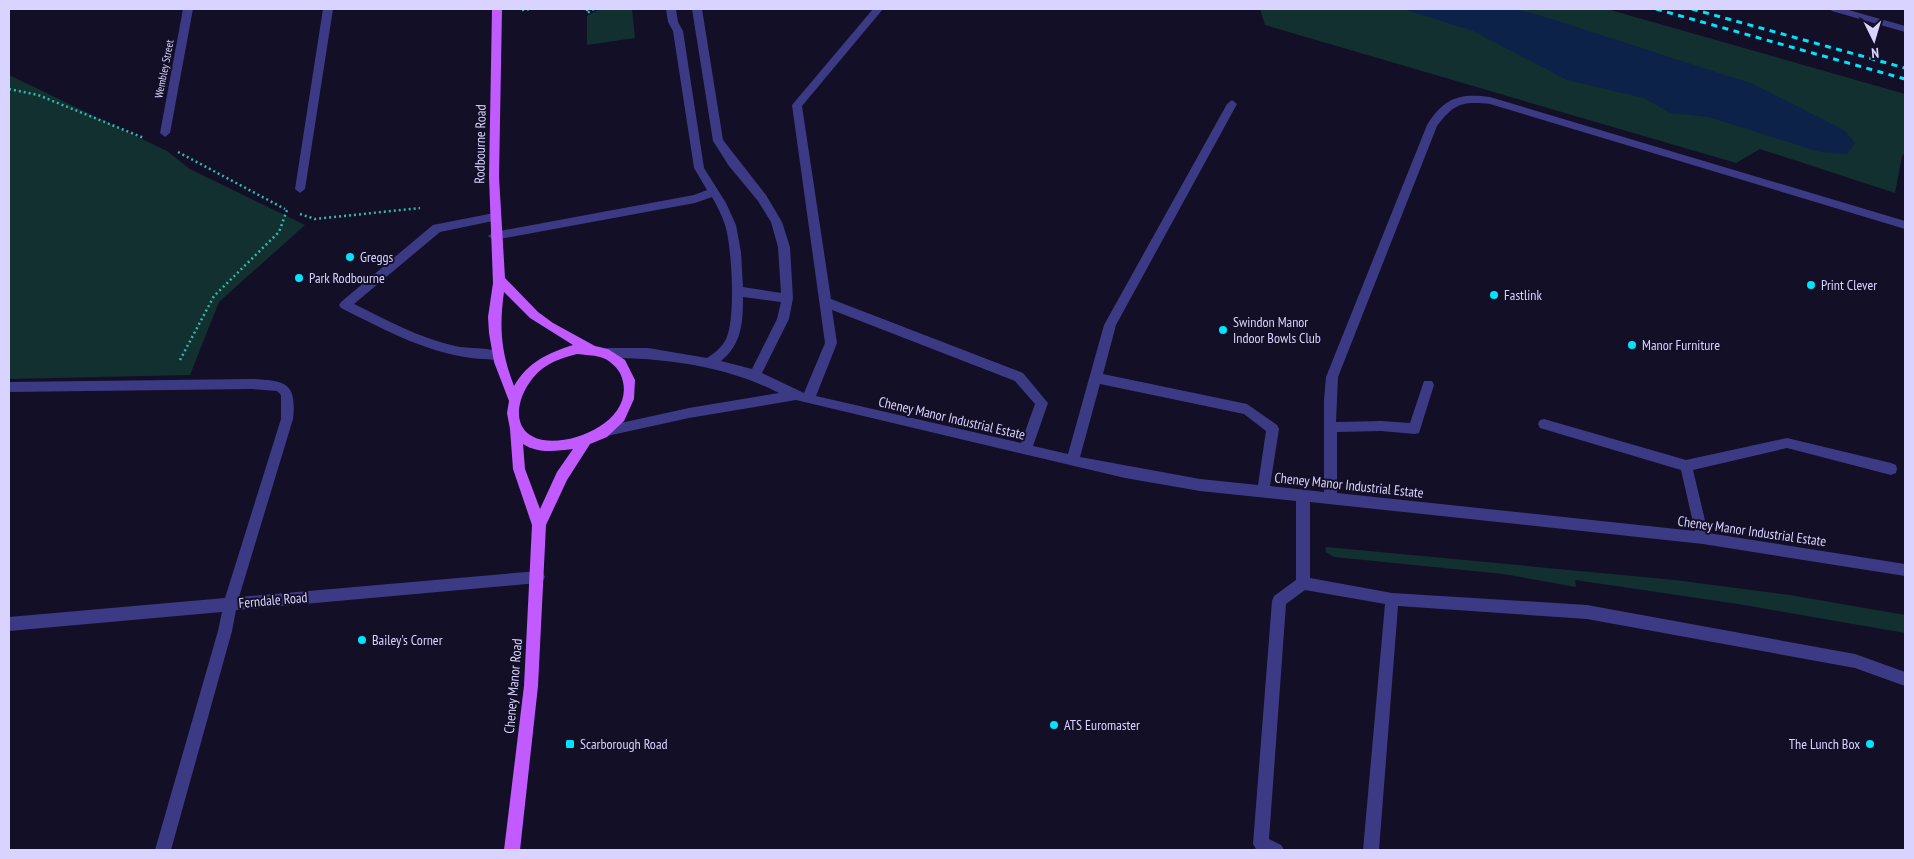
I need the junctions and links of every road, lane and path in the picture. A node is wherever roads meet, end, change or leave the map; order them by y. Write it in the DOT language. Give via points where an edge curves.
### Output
graph roads {
  1 [pos="188,9"];
  2 [pos="328,9"];
  3 [pos="497,9"];
  4 [pos="587,9"];
  5 [pos="594,9"];
  6 [pos="671,9"];
  7 [pos="697,9"];
  8 [pos="878,9"];
  9 [pos="1835,9"];
  10 [pos="1905,29"];
  11 [pos="9,89"];
  12 [pos="1232,104"];
  13 [pos="165,133"];
  14 [pos="147,138"];
  15 [pos="171,148"];
  16 [pos="300,190"];
  17 [pos="714,192"];
  18 [pos="427,207"];
  19 [pos="296,213"];
  20 [pos="494,217"];
  21 [pos="1905,225"];
  22 [pos="494,236"];
  23 [pos="499,280"];
  24 [pos="736,291"];
  25 [pos="787,298"];
  26 [pos="825,302"];
  27 [pos="590,349"];
  28 [pos="608,353"];
  29 [pos="497,355"];
  30 [pos="709,363"];
  31 [pos="755,375"];
  32 [pos="1096,378"];
  33 [pos="167,384"];
  34 [pos="1428,385"];
  35 [pos="9,387"];
  36 [pos="802,397"];
  37 [pos="514,399"];
  38 [pos="1544,424"];
  39 [pos="1331,427"];
  40 [pos="516,430"];
  41 [pos="607,431"];
  42 [pos="584,443"];
  43 [pos="1025,450"];
  44 [pos="1072,461"];
  45 [pos="1686,466"];
  46 [pos="1891,469"];
  47 [pos="1263,491"];
  48 [pos="1303,495"];
  49 [pos="1331,498"];
  50 [pos="540,525"];
  51 [pos="1703,538"];
  52 [pos="1905,570"];
  53 [pos="538,577"];
  54 [pos="1303,583"];
  55 [pos="1392,599"];
  56 [pos="230,604"];
  57 [pos="9,624"];
  58 [pos="1905,679"];
  59 [pos="163,850"];
  60 [pos="512,850"];
  61 [pos="1276,850"];
  62 [pos="1371,850"];
  1 -- 13 [label="street, Wembley Street"];
  2 -- 16 [label="street"];
  3 -- 20 [label="main road, Rodbourne Road"];
  4 -- 5 [label="path" via="587,13"];
  6 -- 17 [label="street" via="678,31 699,168"];
  7 -- 25 [label="street" via="718,141 762,198 776,222 784,248"];
  8 -- 26 [label="street" via="796,105"];
  9 -- 10 [label="street"];
  11 -- 14 [label="path" via="38,95 114,128"];
  12 -- 32 [label="street" via="1110,325"];
  15 -- 33 [label="path" via="287,210 279,232 214,296"];
  17 -- 22 [label="street" via="695,200"];
  17 -- 24 [label="street" via="732,230"];
  18 -- 19 [label="path" via="315,218"];
  20 -- 22 [label="main road, Rodbourne Road"];
  20 -- 29 [label="street" via="437,228 345,304 421,342 472,355"];
  21 -- 39 [label="street" via="1490,101 1462,99 1452,102 1432,125 1332,377"];
  22 -- 23 [label="main road, Rodbourne Road"];
  23 -- 27 [label="main road" via="534,315"];
  23 -- 29 [label="main road, Rodbourne Road" via="494,324"];
  24 -- 25 [label="street"];
  24 -- 30 [label="street" via="735,331 720,357"];
  25 -- 31 [label="street" via="782,318"];
  26 -- 36 [label="street" via="831,343"];
  26 -- 43 [label="street" via="1019,377 1042,403"];
  27 -- 28 [label="main road"];
  27 -- 37 [label="main road" via="564,353 537,366 519,386"];
  28 -- 30 [label="street, Cheney Manor Industrial Estate" via="648,353"];
  28 -- 41 [label="main road" via="624,370 629,392 622,413"];
  29 -- 37 [label="main road, Rodbourne Road"];
  30 -- 31 [label="street, Cheney Manor Industrial Estate"];
  31 -- 36 [label="street, Cheney Manor Industrial Estate"];
  32 -- 44 [label="street"];
  32 -- 47 [label="street" via="1247,409 1273,428"];
  33 -- 35 [label="street"];
  33 -- 56 [label="street" via="275,385 284,388 288,396 287,419"];
  34 -- 39 [label="street" via="1415,429"];
  36 -- 41 [label="street, Cheney Manor Industrial Estate" via="689,413"];
  36 -- 43 [label="street, Cheney Manor Industrial Estate"];
  37 -- 40 [label="main road"];
  38 -- 45 [label="street"];
  39 -- 49 [label="street"];
  40 -- 42 [label="main road" via="530,442 543,446"];
  40 -- 50 [label="main road, Cheney Manor Road" via="519,469"];
  41 -- 42 [label="main road"];
  42 -- 50 [label="main road, Cheney Manor Road" via="562,476"];
  43 -- 44 [label="street, Cheney Manor Industrial Estate"];
  44 -- 47 [label="street, Cheney Manor Industrial Estate" via="1200,485"];
  45 -- 46 [label="street" via="1787,443"];
  45 -- 51 [label="street"];
  47 -- 48 [label="street, Cheney Manor Industrial Estate"];
  48 -- 49 [label="street, Cheney Manor Industrial Estate"];
  48 -- 54 [label="street"];
  49 -- 51 [label="street, Cheney Manor Industrial Estate"];
  50 -- 53 [label="main road, Cheney Manor Road"];
  51 -- 52 [label="street, Cheney Manor Industrial Estate"];
  53 -- 56 [label="street, Ferndale Road"];
  53 -- 60 [label="main road, Cheney Manor Road" via="531,686"];
  54 -- 55 [label="street"];
  54 -- 61 [label="street" via="1279,602 1261,844"];
  55 -- 58 [label="street" via="1587,612 1855,661"];
  55 -- 62 [label="street"];
  56 -- 57 [label="street, Ferndale Road"];
  56 -- 59 [label="street"];
}
